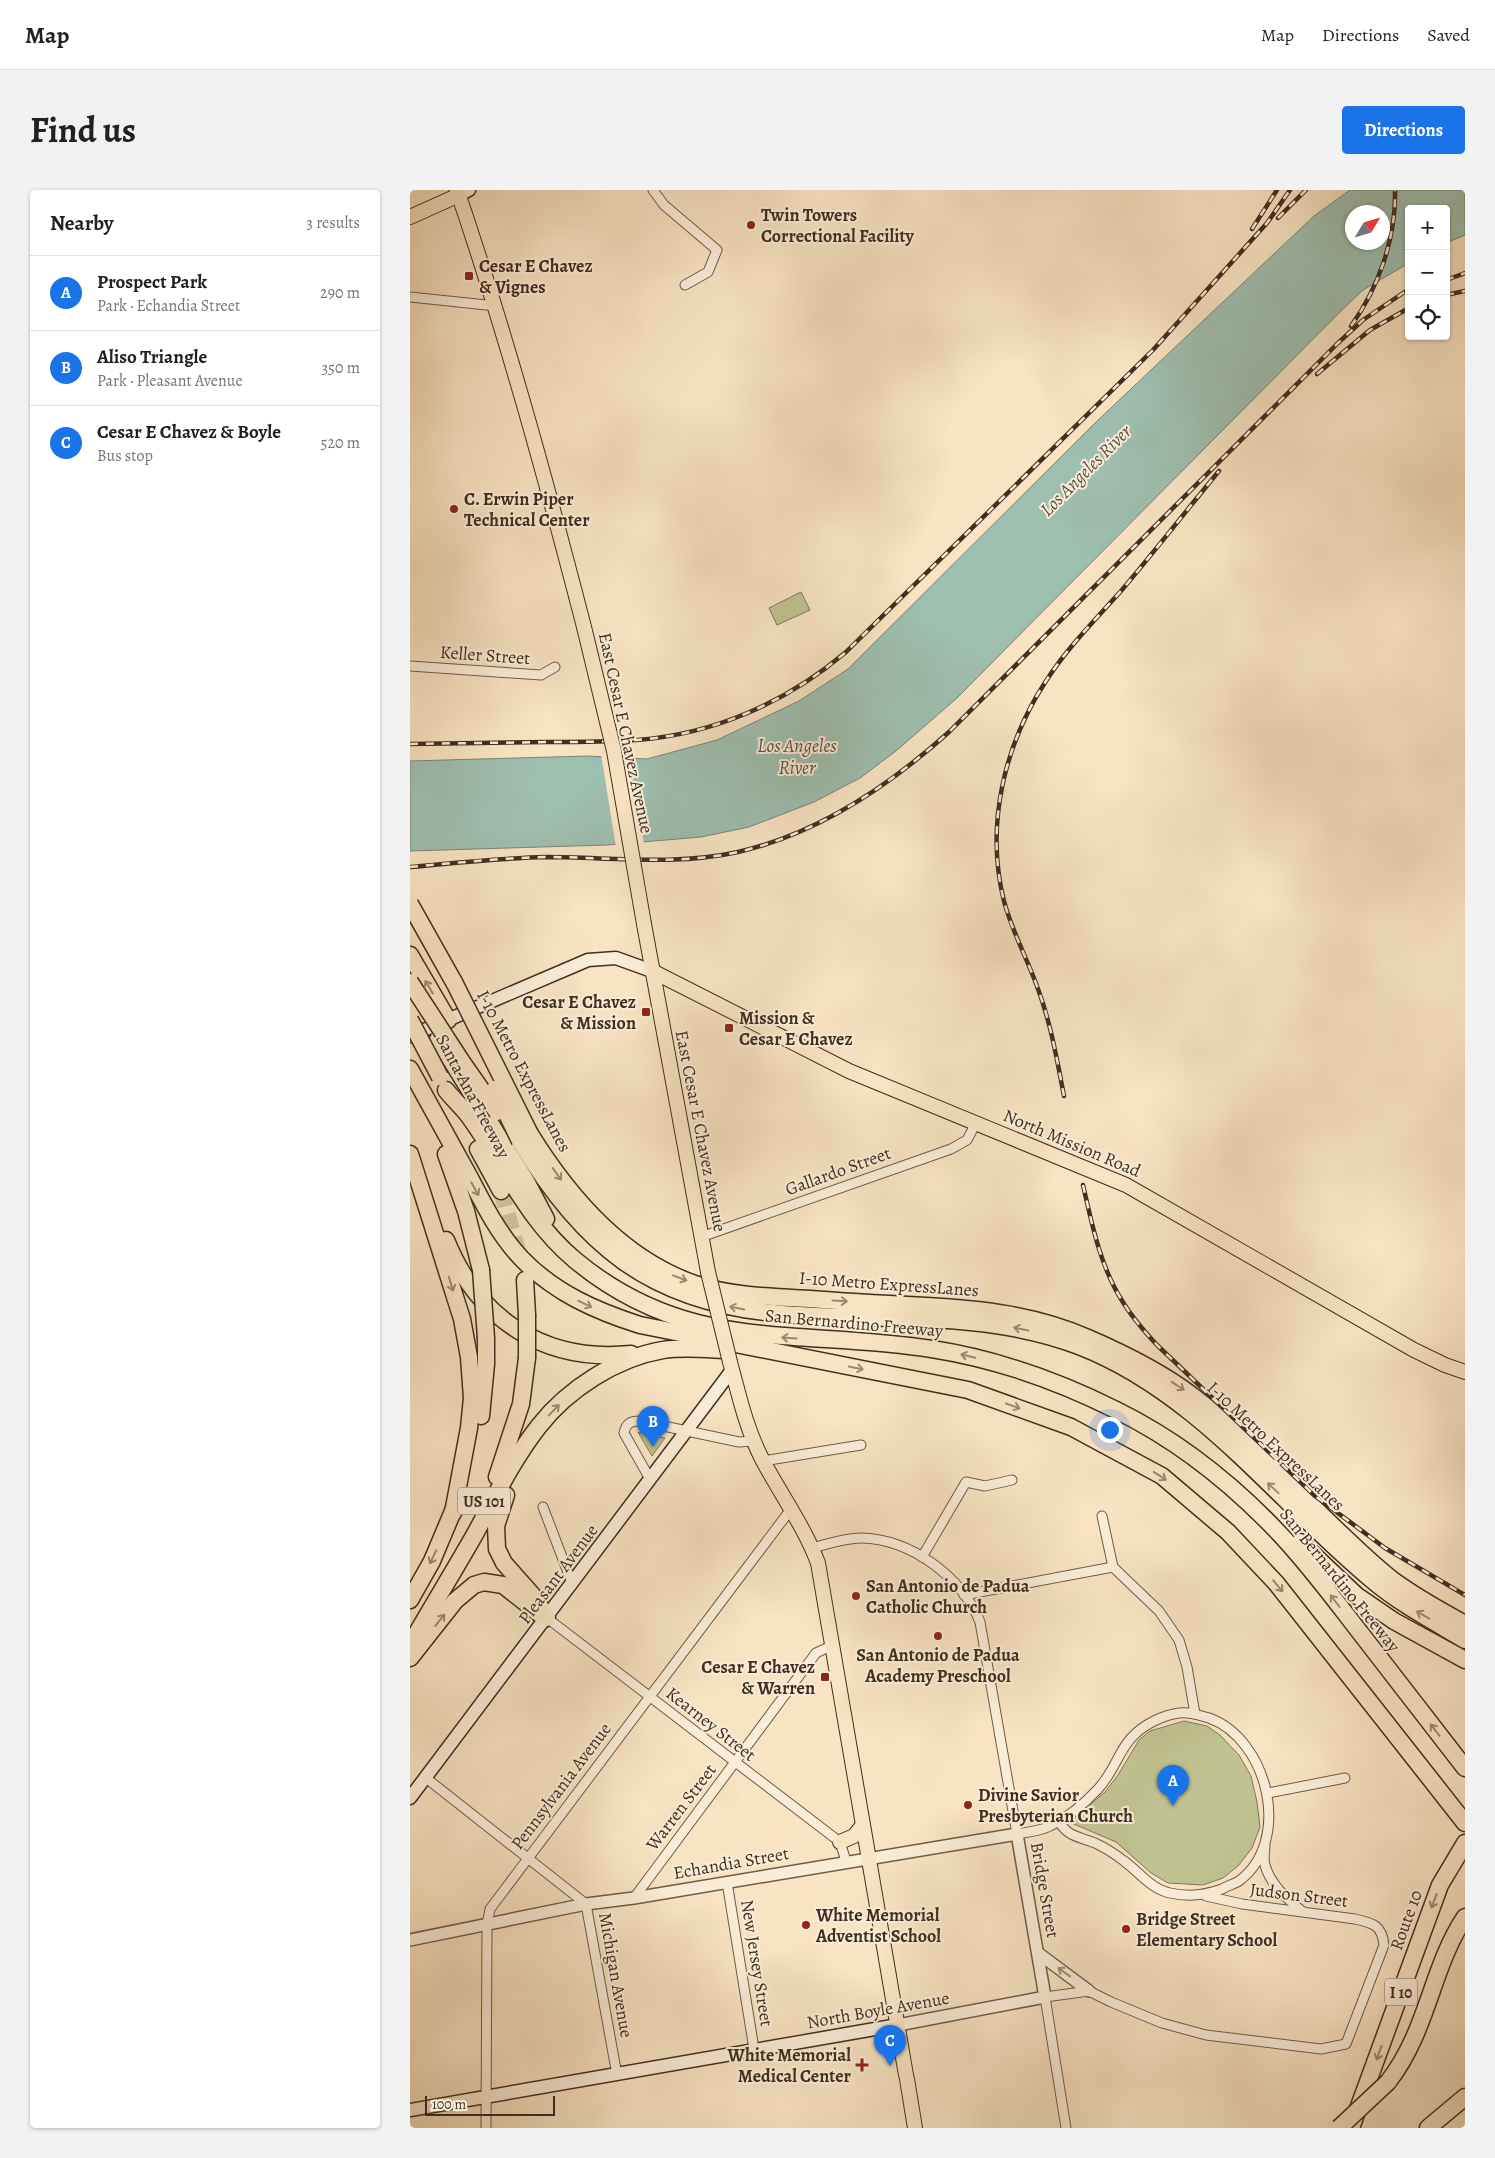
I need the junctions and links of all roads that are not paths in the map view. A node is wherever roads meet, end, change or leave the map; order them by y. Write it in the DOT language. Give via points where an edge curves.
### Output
graph roads {
  1 [pos="652,190"];
  2 [pos="462,192"];
  3 [pos="410,217"];
  4 [pos="685,285"];
  5 [pos="410,298"];
  6 [pos="496,306"];
  7 [pos="410,666"];
  8 [pos="555,667"];
  9 [pos="410,904"];
  10 [pos="410,925"];
  11 [pos="410,955"];
  12 [pos="652,971"];
  13 [pos="410,982"];
  14 [pos="410,1020"];
  15 [pos="448,1020"];
  16 [pos="431,1027"];
  17 [pos="410,1036"];
  18 [pos="410,1069"];
  19 [pos="410,1075"];
  20 [pos="443,1084"];
  21 [pos="976,1123"];
  22 [pos="525,1138"];
  23 [pos="410,1150"];
  24 [pos="410,1154"];
  25 [pos="501,1191"];
  26 [pos="701,1237"];
  27 [pos="591,1273"];
  28 [pos="525,1280"];
  29 [pos="663,1350"];
  30 [pos="808,1358"];
  31 [pos="731,1366"];
  32 [pos="1015,1368"];
  33 [pos="1465,1372"];
  34 [pos="539,1425"];
  35 [pos="687,1431"];
  36 [pos="753,1441"];
  37 [pos="862,1445"];
  38 [pos="763,1460"];
  39 [pos="650,1479"];
  40 [pos="1012,1480"];
  41 [pos="543,1507"];
  42 [pos="791,1509"];
  43 [pos="453,1513"];
  44 [pos="1102,1516"];
  45 [pos="812,1548"];
  46 [pos="922,1557"];
  47 [pos="1113,1567"];
  48 [pos="572,1583"];
  49 [pos="964,1595"];
  50 [pos="410,1600"];
  51 [pos="547,1618"];
  52 [pos="1465,1624"];
  53 [pos="410,1632"];
  54 [pos="1465,1640"];
  55 [pos="410,1645"];
  56 [pos="831,1646"];
  57 [pos="410,1658"];
  58 [pos="1465,1660"];
  59 [pos="650,1697"];
  60 [pos="1195,1714"];
  61 [pos="735,1763"];
  62 [pos="1465,1768"];
  63 [pos="426,1778"];
  64 [pos="1346,1778"];
  65 [pos="1268,1792"];
  66 [pos="410,1798"];
  67 [pos="1058,1821"];
  68 [pos="1465,1823"];
  69 [pos="862,1826"];
  70 [pos="1017,1834"];
  71 [pos="1265,1840"];
  72 [pos="840,1842"];
  73 [pos="1465,1843"];
  74 [pos="528,1857"];
  75 [pos="868,1858"];
  76 [pos="846,1861"];
  77 [pos="728,1882"];
  78 [pos="1205,1896"];
  79 [pos="634,1898"];
  80 [pos="586,1904"];
  81 [pos="1302,1911"];
  82 [pos="1465,1918"];
  83 [pos="487,1925"];
  84 [pos="410,1940"];
  85 [pos="1038,1953"];
  86 [pos="1090,1991"];
  87 [pos="1046,1997"];
  88 [pos="898,2025"];
  89 [pos="754,2049"];
  90 [pos="617,2075"];
  91 [pos="486,2096"];
  92 [pos="1465,2097"];
  93 [pos="410,2110"];
  94 [pos="486,2128"];
  95 [pos="914,2128"];
  96 [pos="1066,2128"];
  97 [pos="1338,2128"];
  98 [pos="1351,2128"];
  99 [pos="1428,2128"];
  1 -- 4 [label="street" via="664,205 717,250 708,272"];
  2 -- 3 [label="main road"];
  2 -- 6 [label="main road, East Cesar E Chavez Avenue"];
  5 -- 6 [label="street"];
  6 -- 12 [label="main road, East Cesar E Chavez Avenue, bridge" via="546,482 614,751"];
  7 -- 8 [label="street, Keller Street" via="541,675"];
  9 -- 22 [label="highway, I-10 Metro ExpressLanes, bridge" via="455,984"];
  10 -- 22 [label="highway, I-10 Metro ExpressLanes, bridge"];
  15 -- 11 [label="highway, one-way"];
  12 -- 15 [label="main road" via="616,958 588,960"];
  12 -- 21 [label="main road, North Mission Road" via="849,1071"];
  12 -- 26 [label="main road, East Cesar E Chavez Avenue"];
  13 -- 22 [label="highway, bridge" via="462,1062"];
  14 -- 20 [label="highway, Santa Ana Freeway, bridge"];
  15 -- 16 [label="main road"];
  16 -- 17 [label="main road"];
  16 -- 27 [label="highway" via="526,1181 542,1213"];
  18 -- 30 [label="highway, one-way" via="506,1239 556,1288 605,1314 640,1325"];
  19 -- 43 [label="highway, US 101, bridge" via="450,1162 481,1270 486,1338 482,1414 473,1455"];
  20 -- 25 [label="highway, Santa Ana Freeway"];
  20 -- 27 [label="highway, San Bernardino Freeway" via="468,1115 542,1227"];
  21 -- 26 [label="street, Gallardo Street" via="967,1140 951,1149"];
  21 -- 33 [label="main road, North Mission Road" via="1126,1185 1414,1350"];
  22 -- 52 [label="highway, I-10 Metro ExpressLanes, one-way" via="604,1228 646,1260 697,1284 776,1298 1004,1312 1044,1322 1123,1353 1194,1396 1394,1581"];
  54 -- 22 [label="highway, I-10 Metro ExpressLanes, one-way" via="1411,1609 1371,1580 1193,1413 1119,1363 1052,1337 1000,1325 965,1320 774,1314 737,1308 672,1290 618,1258 583,1227 549,1186"];
  23 -- 29 [label="highway" via="452,1254 475,1291 506,1322 532,1340 577,1354 606,1357"];
  24 -- 43 [label="highway, one-way" via="462,1319 469,1357 472,1398 469,1428"];
  26 -- 31 [label="main road, East Cesar E Chavez Avenue, bridge"];
  32 -- 27 [label="highway, San Bernardino Freeway, one-way" via="932,1349 742,1333 696,1324 648,1307"];
  28 -- 53 [label="highway, US 101, bridge" via="527,1358 510,1441 496,1479"];
  29 -- 30 [label="highway" via="703,1348"];
  34 -- 29 [label="highway, one-way" via="589,1380 620,1364"];
  30 -- 68 [label="highway, one-way" via="968,1390 1071,1427 1162,1476 1228,1532 1276,1583"];
  31 -- 35 [label="main road, Pleasant Avenue"];
  31 -- 36 [label="main road, East Cesar E Chavez Avenue"];
  32 -- 58 [label="highway" via="1078,1384 1168,1428 1233,1478 1356,1595 1394,1621"];
  62 -- 32 [label="highway, San Bernardino Freeway, one-way" via="1303,1560 1236,1492 1192,1457 1120,1412"];
  34 -- 51 [label="highway" via="502,1502 496,1537 497,1549 504,1563 535,1598"];
  34 -- 55 [label="highway" via="516,1459"];
  35 -- 36 [label="street" via="739,1442"];
  35 -- 39 [label="main road, Pleasant Avenue"];
  35 -- 39 [label="street" via="640,1421 632,1421 625,1426 624,1433"];
  36 -- 38 [label="main road, East Cesar E Chavez Avenue"];
  37 -- 38 [label="street"];
  38 -- 42 [label="main road, East Cesar E Chavez Avenue"];
  39 -- 48 [label="main road, Pleasant Avenue"];
  40 -- 46 [label="street" via="985,1486 966,1482"];
  41 -- 48 [label="street"];
  42 -- 45 [label="main road, East Cesar E Chavez Avenue"];
  42 -- 59 [label="street, Pennsylvania Avenue"];
  43 -- 50 [label="highway, US 101, one-way"];
  44 -- 47 [label="street"];
  45 -- 46 [label="street, Bridge Street" via="861,1538 902,1547"];
  45 -- 56 [label="main road, East Cesar E Chavez Avenue" via="822,1580"];
  46 -- 49 [label="street, Bridge Street" via="948,1577"];
  47 -- 49 [label="street"];
  47 -- 60 [label="street" via="1159,1611 1179,1640"];
  48 -- 51 [label="main road, Pleasant Avenue"];
  49 -- 70 [label="street, Bridge Street" via="980,1622"];
  57 -- 51 [label="highway, one-way" via="456,1601 474,1585 484,1582 503,1585"];
  51 -- 59 [label="street, Kearney Street"];
  51 -- 63 [label="main road, Pleasant Avenue"];
  56 -- 61 [label="street, Warren Street" via="816,1654"];
  56 -- 69 [label="main road, East Cesar E Chavez Avenue"];
  59 -- 61 [label="street, Kearney Street"];
  59 -- 74 [label="street, Pennsylvania Avenue"];
  60 -- 65 [label="street, Echandia Street" via="1220,1722 1240,1739 1258,1765"];
  60 -- 67 [label="street, Echandia Street" via="1162,1717 1132,1735 1098,1788"];
  61 -- 72 [label="street, Kearney Street"];
  61 -- 79 [label="street, Warren Street"];
  63 -- 66 [label="main road, Pleasant Avenue"];
  63 -- 74 [label="street, Michigan Avenue"];
  64 -- 65 [label="street"];
  65 -- 71 [label="street, Echandia Street"];
  67 -- 70 [label="street, Echandia Street" via="1050,1827"];
  67 -- 78 [label="street, Echandia Street" via="1065,1831 1077,1839 1109,1850 1158,1888 1170,1893"];
  69 -- 72 [label="main road" via="854,1836"];
  69 -- 75 [label="main road, East Cesar E Chavez Avenue"];
  70 -- 75 [label="street, Echandia Street"];
  70 -- 85 [label="street, Bridge Street"];
  71 -- 78 [label="street, Echandia Street" via="1256,1862 1239,1881"];
  71 -- 81 [label="street" via="1265,1864 1273,1882 1286,1899"];
  72 -- 76 [label="street"];
  73 -- 98 [label="highway, Route 10 / I 10, one-way" via="1434,1901"];
  74 -- 80 [label="street, Michigan Avenue"];
  74 -- 83 [label="street, Pennsylvania Avenue" via="490,1909"];
  75 -- 76 [label="street, Echandia Street"];
  75 -- 88 [label="main road, East Cesar E Chavez Avenue"];
  76 -- 77 [label="street, Echandia Street"];
  77 -- 79 [label="street, Echandia Street"];
  77 -- 89 [label="street, New Jersey Street"];
  78 -- 81 [label="street, Judson Street"];
  79 -- 80 [label="street, Echandia Street"];
  80 -- 83 [label="street, Echandia Street"];
  80 -- 90 [label="street, Michigan Avenue"];
  81 -- 86 [label="street, Judson Street" via="1371,1922 1383,1934 1384,1945 1346,2044 1321,2049 1206,2035 1162,2023"];
  82 -- 97 [label="highway, bridge" via="1448,1949 1411,2048 1388,2082"];
  83 -- 84 [label="street, Echandia Street"];
  83 -- 91 [label="street, Pennsylvania Avenue"];
  86 -- 85 [label="street, one-way"];
  85 -- 87 [label="street, Bridge Street"];
  86 -- 87 [label="street, North Boyle Avenue"];
  87 -- 88 [label="street, North Boyle Avenue"];
  87 -- 96 [label="street, Bridge Street"];
  88 -- 89 [label="main road, North Boyle Avenue"];
  88 -- 95 [label="main road, East Cesar E Chavez Avenue"];
  89 -- 90 [label="main road, North Boyle Avenue"];
  90 -- 91 [label="main road, North Boyle Avenue"];
  91 -- 93 [label="main road, North Boyle Avenue"];
  91 -- 94 [label="street, Pennsylvania Avenue"];
  92 -- 99 [label="highway"];
}
